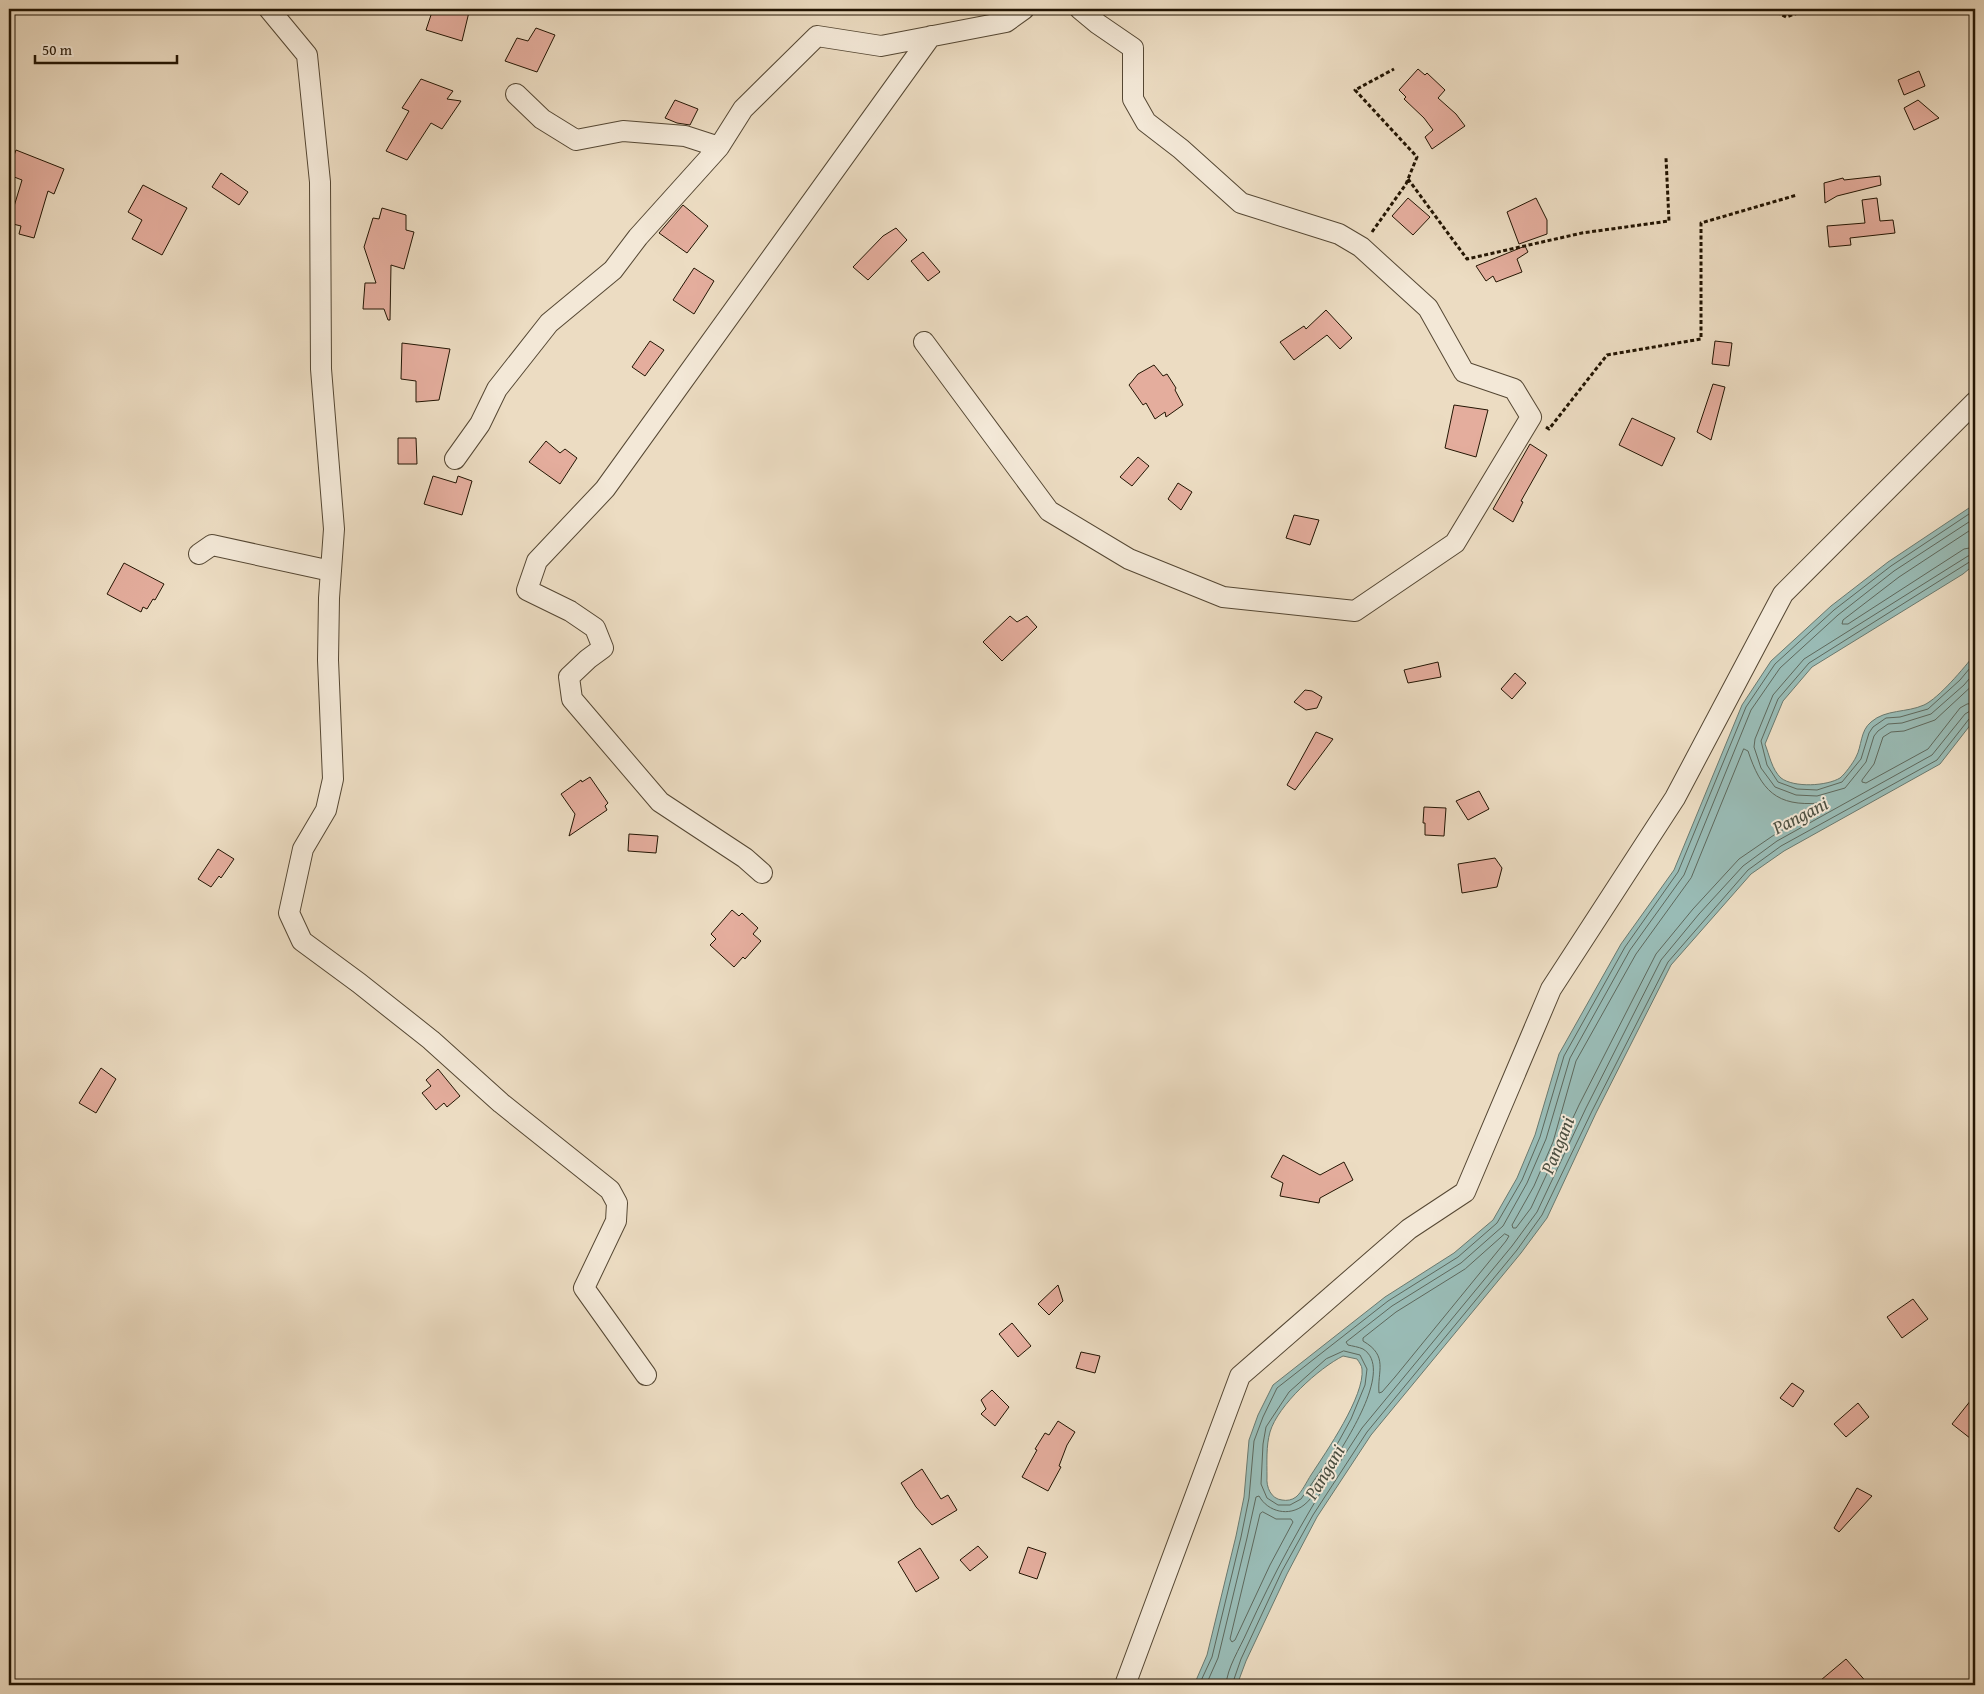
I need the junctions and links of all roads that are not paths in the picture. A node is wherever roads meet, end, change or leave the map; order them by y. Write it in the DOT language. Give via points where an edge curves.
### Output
graph roads {
  1 [pos="269,9"];
  2 [pos="1024,9"];
  3 [pos="1080,9"];
  4 [pos="931,36"];
  5 [pos="516,94"];
  6 [pos="719,147"];
  7 [pos="924,342"];
  8 [pos="1975,402"];
  9 [pos="455,459"];
  10 [pos="199,554"];
  11 [pos="331,571"];
  12 [pos="762,873"];
  13 [pos="646,1375"];
  14 [pos="1125,1685"];
  1 -- 11 [label="street" via="307,55 320,182 321,369 334,529"];
  2 -- 4 [label="street" via="1006,22"];
  3 -- 7 [label="street" via="1133,48 1133,99 1146,122 1182,149 1241,203 1339,234 1361,247 1428,308 1464,372 1514,389 1531,417 1455,543 1355,611 1223,597 1129,559 1049,511"];
  4 -- 6 [label="street" via="881,46 818,36 743,109"];
  4 -- 12 [label="street" via="605,489 537,561 527,590 596,628 603,648 569,677 572,699 660,802 745,858"];
  5 -- 6 [label="street" via="542,119 576,140 624,130 685,136"];
  6 -- 9 [label="street" via="638,237 614,270 549,323 497,389 480,424"];
  8 -- 14 [label="street" via="1783,594 1675,798 1551,989 1465,1192 1409,1229 1240,1376"];
  10 -- 11 [label="street" via="212,545"];
  11 -- 13 [label="street" via="328,660 332,779 326,810 303,849 289,913 302,941 431,1040 501,1103 610,1190 618,1203 616,1221 584,1288"];
}
